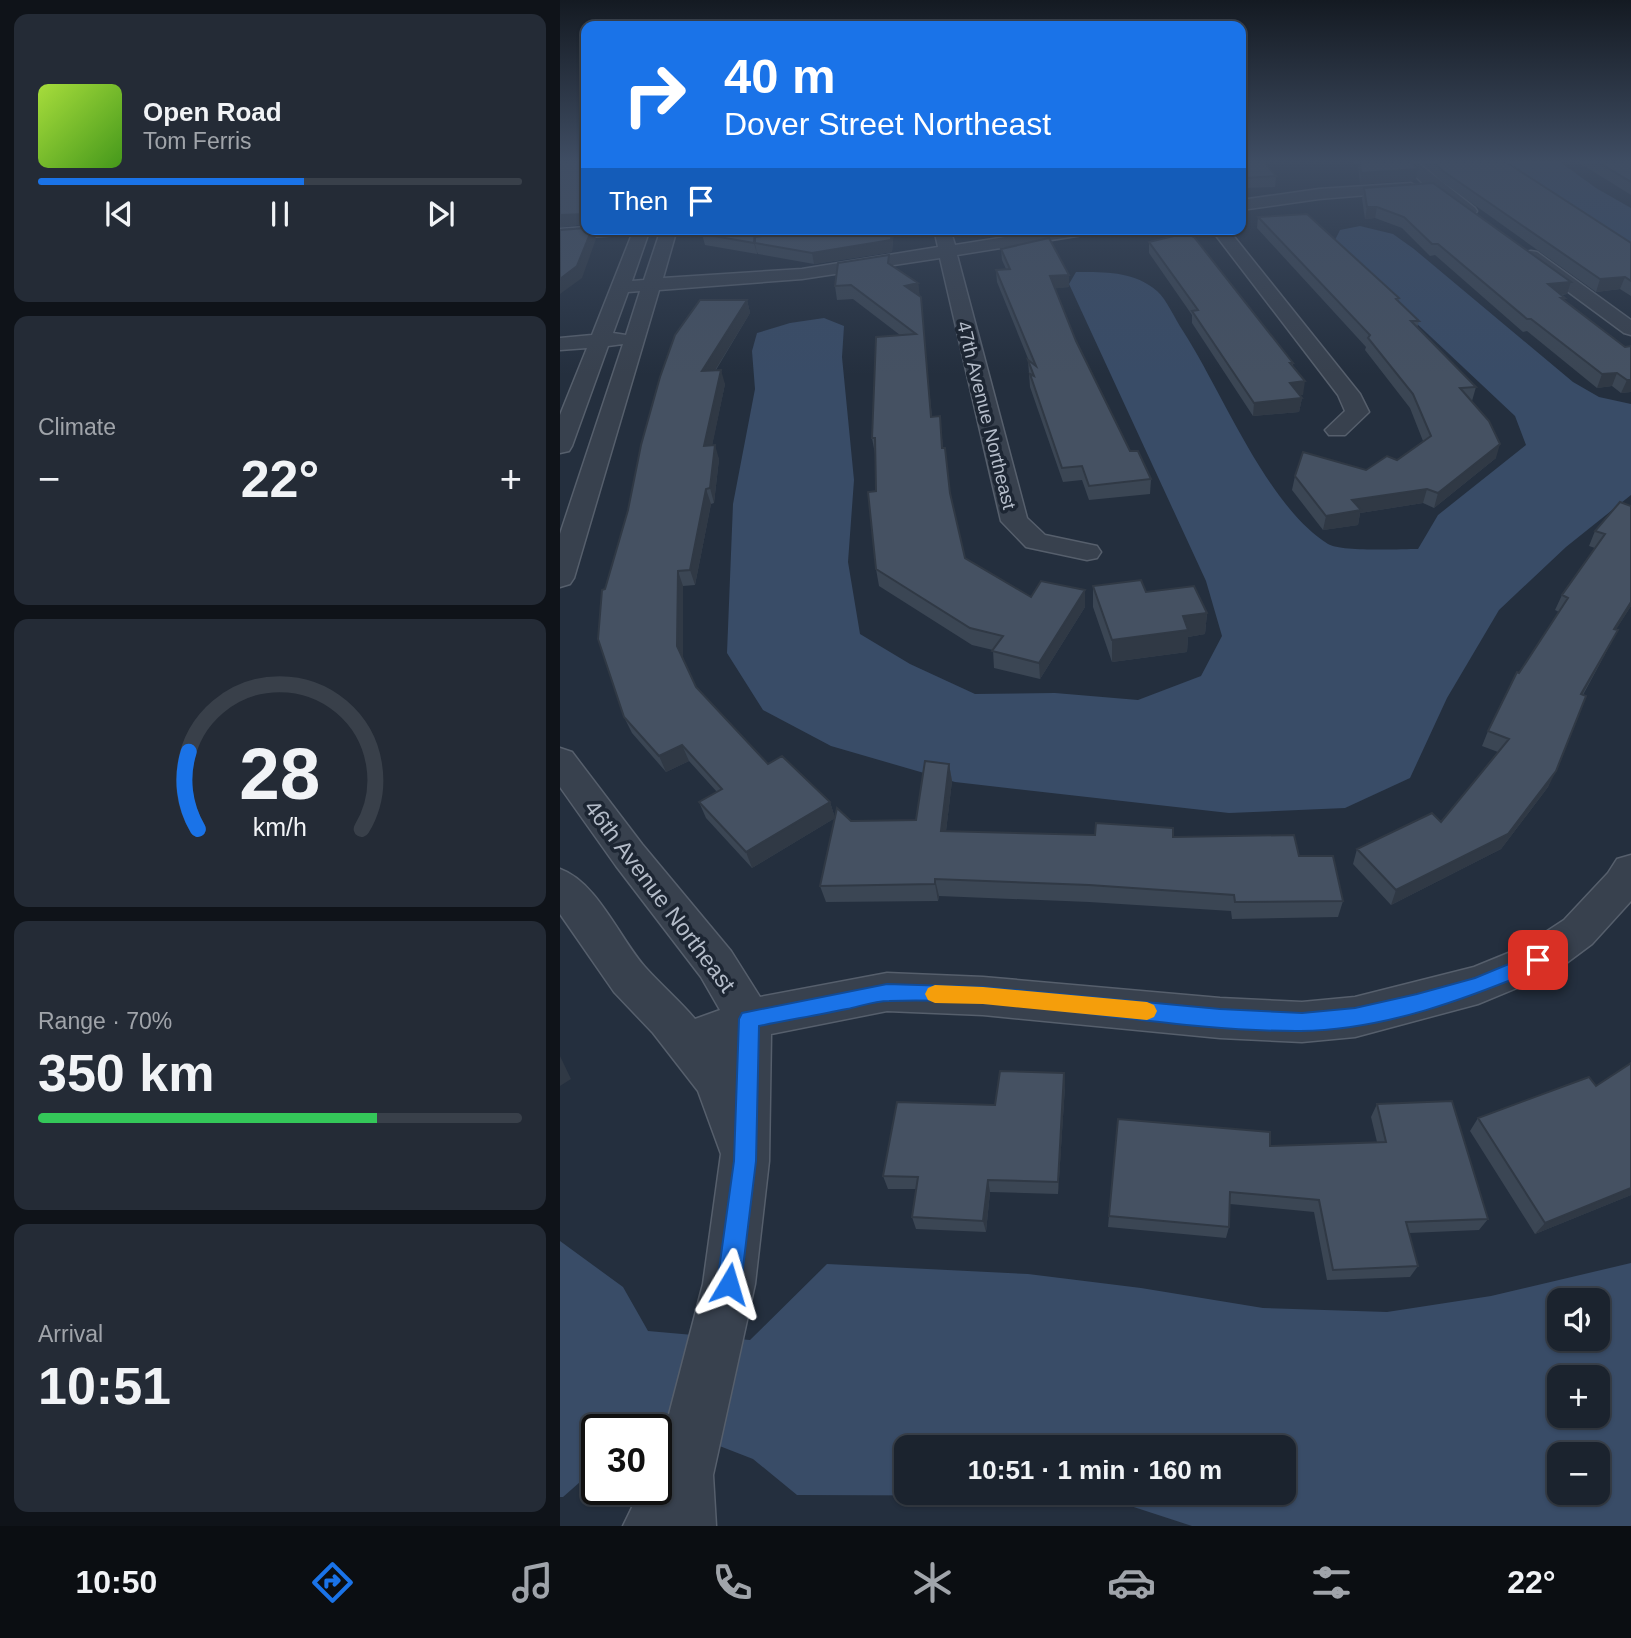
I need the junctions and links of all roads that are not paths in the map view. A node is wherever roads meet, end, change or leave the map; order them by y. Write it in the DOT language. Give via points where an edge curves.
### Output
graph roads {
  1 [pos="640,235"];
  2 [pos="667,235"];
  3 [pos="1010,235"];
  4 [pos="1224,235"];
  5 [pos="945,240"];
  6 [pos="1522,250"];
  7 [pos="652,285"];
  8 [pos="620,286"];
  9 [pos="1631,329"];
  10 [pos="636,338"];
  11 [pos="600,341"];
  12 [pos="560,344"];
  13 [pos="1337,430"];
  14 [pos="560,446"];
  15 [pos="1087,552"];
  16 [pos="560,578"];
  17 [pos="560,761"];
  18 [pos="1631,870"];
  19 [pos="560,885"];
  20 [pos="749,1019"];
  21 [pos="686,1042"];
  22 [pos="745,1161"];
  23 [pos="684,1501"];
  24 [pos="654,1526"];
  1 -- 8 [label="street"];
  2 -- 7 [label="street"];
  3 -- 5 [label="street"];
  4 -- 13 [label="street" via="1349,394 1357,412"];
  5 -- 7 [label="street" via="802,274"];
  5 -- 15 [label="street, 47th Avenue Northeast" via="1014,521 1036,541"];
  6 -- 9 [label="street"];
  7 -- 8 [label="street"];
  7 -- 10 [label="street"];
  8 -- 11 [label="street"];
  10 -- 11 [label="street"];
  10 -- 16 [label="street"];
  11 -- 12 [label="street"];
  11 -- 14 [label="street"];
  17 -- 20 [label="street, 46th Avenue Northeast" via="716,964"];
  18 -- 20 [label="street" via="1578,932 1538,960 1478,985 1355,1017 1302,1022 1220,1018 887,992"];
  19 -- 21 [label="street" via="629,979"];
  20 -- 21 [label="street"];
  20 -- 22 [label="street"];
  21 -- 22 [label="street" via="717,1079"];
  22 -- 23 [label="street" via="729,1284"];
  23 -- 24 [label="street"];
}
